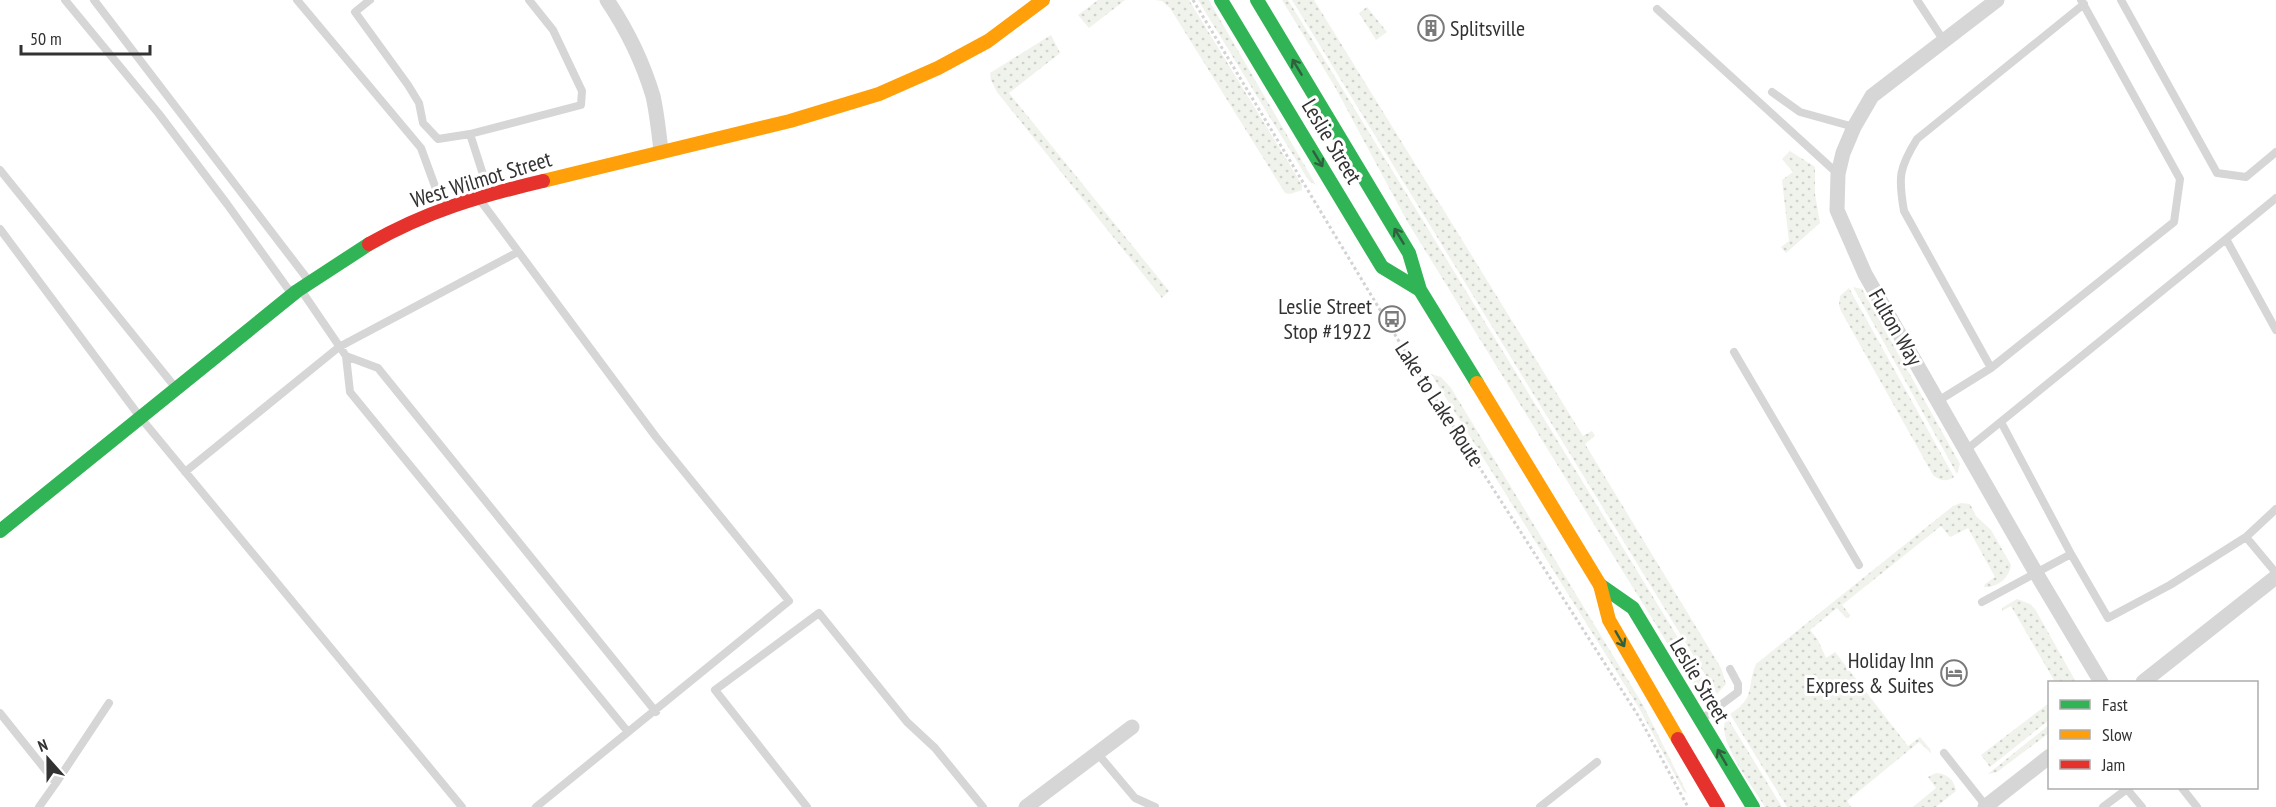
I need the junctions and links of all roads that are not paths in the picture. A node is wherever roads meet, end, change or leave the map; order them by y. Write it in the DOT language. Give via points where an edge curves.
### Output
graph roads {
  1 [pos="65,0"];
  2 [pos="94,0"];
  3 [pos="297,0"];
  4 [pos="370,0"];
  5 [pos="529,0"];
  6 [pos="607,0"];
  7 [pos="1043,0"];
  8 [pos="1221,0"];
  9 [pos="1257,0"];
  10 [pos="1917,0"];
  11 [pos="1997,0"];
  12 [pos="2121,0"];
  13 [pos="2082,2"];
  14 [pos="1657,9"];
  15 [pos="1944,41"];
  16 [pos="1772,92"];
  17 [pos="1854,128"];
  18 [pos="470,134"];
  19 [pos="662,151"];
  20 [pos="2276,152"];
  21 [pos="0,170"];
  22 [pos="1838,174"];
  23 [pos="484,196"];
  24 [pos="2276,198"];
  25 [pos="443,209"];
  26 [pos="0,230"];
  27 [pos="2226,239"];
  28 [pos="518,252"];
  29 [pos="301,289"];
  30 [pos="1420,290"];
  31 [pos="2276,330"];
  32 [pos="339,347"];
  33 [pos="1734,352"];
  34 [pos="346,356"];
  35 [pos="1991,368"];
  36 [pos="176,388"];
  37 [pos="1938,401"];
  38 [pos="140,417"];
  39 [pos="2001,422"];
  40 [pos="1966,450"];
  41 [pos="185,472"];
  42 [pos="2276,509"];
  43 [pos="0,531"];
  44 [pos="2246,537"];
  45 [pos="2071,554"];
  46 [pos="1859,565"];
  47 [pos="2036,573"];
  48 [pos="2276,575"];
  49 [pos="1600,585"];
  50 [pos="1982,602"];
  51 [pos="1730,669"];
  52 [pos="2100,681"];
  53 [pos="2144,681"];
  54 [pos="109,703"];
  55 [pos="656,711"];
  56 [pos="0,713"];
  57 [pos="1700,720"];
  58 [pos="1132,728"];
  59 [pos="628,732"];
  60 [pos="1944,753"];
  61 [pos="1098,754"];
  62 [pos="2048,757"];
  63 [pos="1597,762"];
  64 [pos="56,783"];
  65 [pos="2126,789"];
  66 [pos="2128,789"];
  67 [pos="2183,789"];
  68 [pos="39,807"];
  69 [pos="462,807"];
  70 [pos="536,807"];
  71 [pos="807,807"];
  72 [pos="982,807"];
  73 [pos="1026,807"];
  74 [pos="1155,807"];
  75 [pos="1540,807"];
  76 [pos="1718,807"];
  77 [pos="1753,807"];
  78 [pos="1986,807"];
  79 [pos="2103,807"];
  80 [pos="2142,807"];
  81 [pos="2197,807"];
  1 -- 29 [label="lane" via="227,204"];
  2 -- 29 [label="lane"];
  3 -- 25 [label="lane" via="421,148"];
  4 -- 18 [label="lane" via="355,12 408,85 419,103 423,123 438,140"];
  5 -- 18 [label="lane" via="553,30 582,91 581,105"];
  6 -- 19 [label="street" via="649,86"];
  7 -- 19 [label="main road, West Wilmot Street" via="988,41 879,94 790,121"];
  8 -- 30 [label="main road, Leslie Street, one-way" via="1382,267"];
  30 -- 9 [label="main road, Leslie Street, one-way" via="1409,253"];
  10 -- 15 [label="lane"];
  11 -- 15 [label="street, Fulton Way"];
  12 -- 20 [label="lane" via="2217,173 2246,177"];
  13 -- 35 [label="lane" via="1917,139 1904,160 1899,184 1904,211"];
  13 -- 35 [label="lane" via="2180,179 2174,222"];
  14 -- 22 [label="lane"];
  15 -- 17 [label="street, Fulton Way" via="1872,96"];
  16 -- 17 [label="lane" via="1800,112"];
  17 -- 22 [label="street, Fulton Way"];
  18 -- 23 [label="lane"];
  19 -- 23 [label="main road, West Wilmot Street"];
  21 -- 36 [label="lane"];
  22 -- 37 [label="street, Fulton Way" via="1837,210 1843,227 1865,274"];
  23 -- 25 [label="main road, West Wilmot Street"];
  23 -- 28 [label="lane"];
  24 -- 27 [label="lane"];
  25 -- 29 [label="main road, West Wilmot Street" via="397,228"];
  26 -- 38 [label="lane"];
  27 -- 31 [label="lane"];
  27 -- 39 [label="lane"];
  28 -- 32 [label="lane"];
  28 -- 55 [label="lane" via="656,437 789,601"];
  29 -- 32 [label="lane"];
  29 -- 36 [label="main road, West Wilmot Street"];
  30 -- 49 [label="main road, Leslie Street"];
  32 -- 34 [label="lane"];
  32 -- 41 [label="lane"];
  33 -- 46 [label="lane"];
  34 -- 55 [label="lane" via="378,368"];
  34 -- 59 [label="lane" via="350,392"];
  35 -- 37 [label="lane"];
  36 -- 38 [label="main road, West Wilmot Street"];
  37 -- 40 [label="street, Fulton Way"];
  38 -- 41 [label="lane"];
  38 -- 43 [label="main road, West Wilmot Street"];
  39 -- 40 [label="lane"];
  39 -- 45 [label="lane"];
  40 -- 47 [label="street, Fulton Way"];
  41 -- 69 [label="lane"];
  42 -- 44 [label="lane"];
  44 -- 45 [label="lane" via="2108,618"];
  44 -- 48 [label="lane"];
  45 -- 47 [label="lane"];
  47 -- 50 [label="lane"];
  47 -- 52 [label="street, Fulton Way"];
  48 -- 53 [label="street"];
  49 -- 57 [label="main road, Leslie Street" via="1633,608"];
  49 -- 76 [label="main road, Leslie Street, one-way" via="1609,620"];
  51 -- 57 [label="lane" via="1738,692"];
  54 -- 64 [label="lane"];
  55 -- 59 [label="lane"];
  56 -- 64 [label="lane"];
  77 -- 57 [label="main road, Leslie Street, one-way"];
  58 -- 61 [label="street"];
  59 -- 70 [label="lane"];
  60 -- 78 [label="lane"];
  61 -- 73 [label="street"];
  61 -- 74 [label="lane" via="1135,798"];
  62 -- 78 [label="street"];
  63 -- 75 [label="lane"];
  64 -- 68 [label="lane"];
  65 -- 79 [label="lane"];
  66 -- 80 [label="lane"];
  67 -- 81 [label="lane"];
  71 -- 72 [label="lane" via="715,690 819,613"];
}
